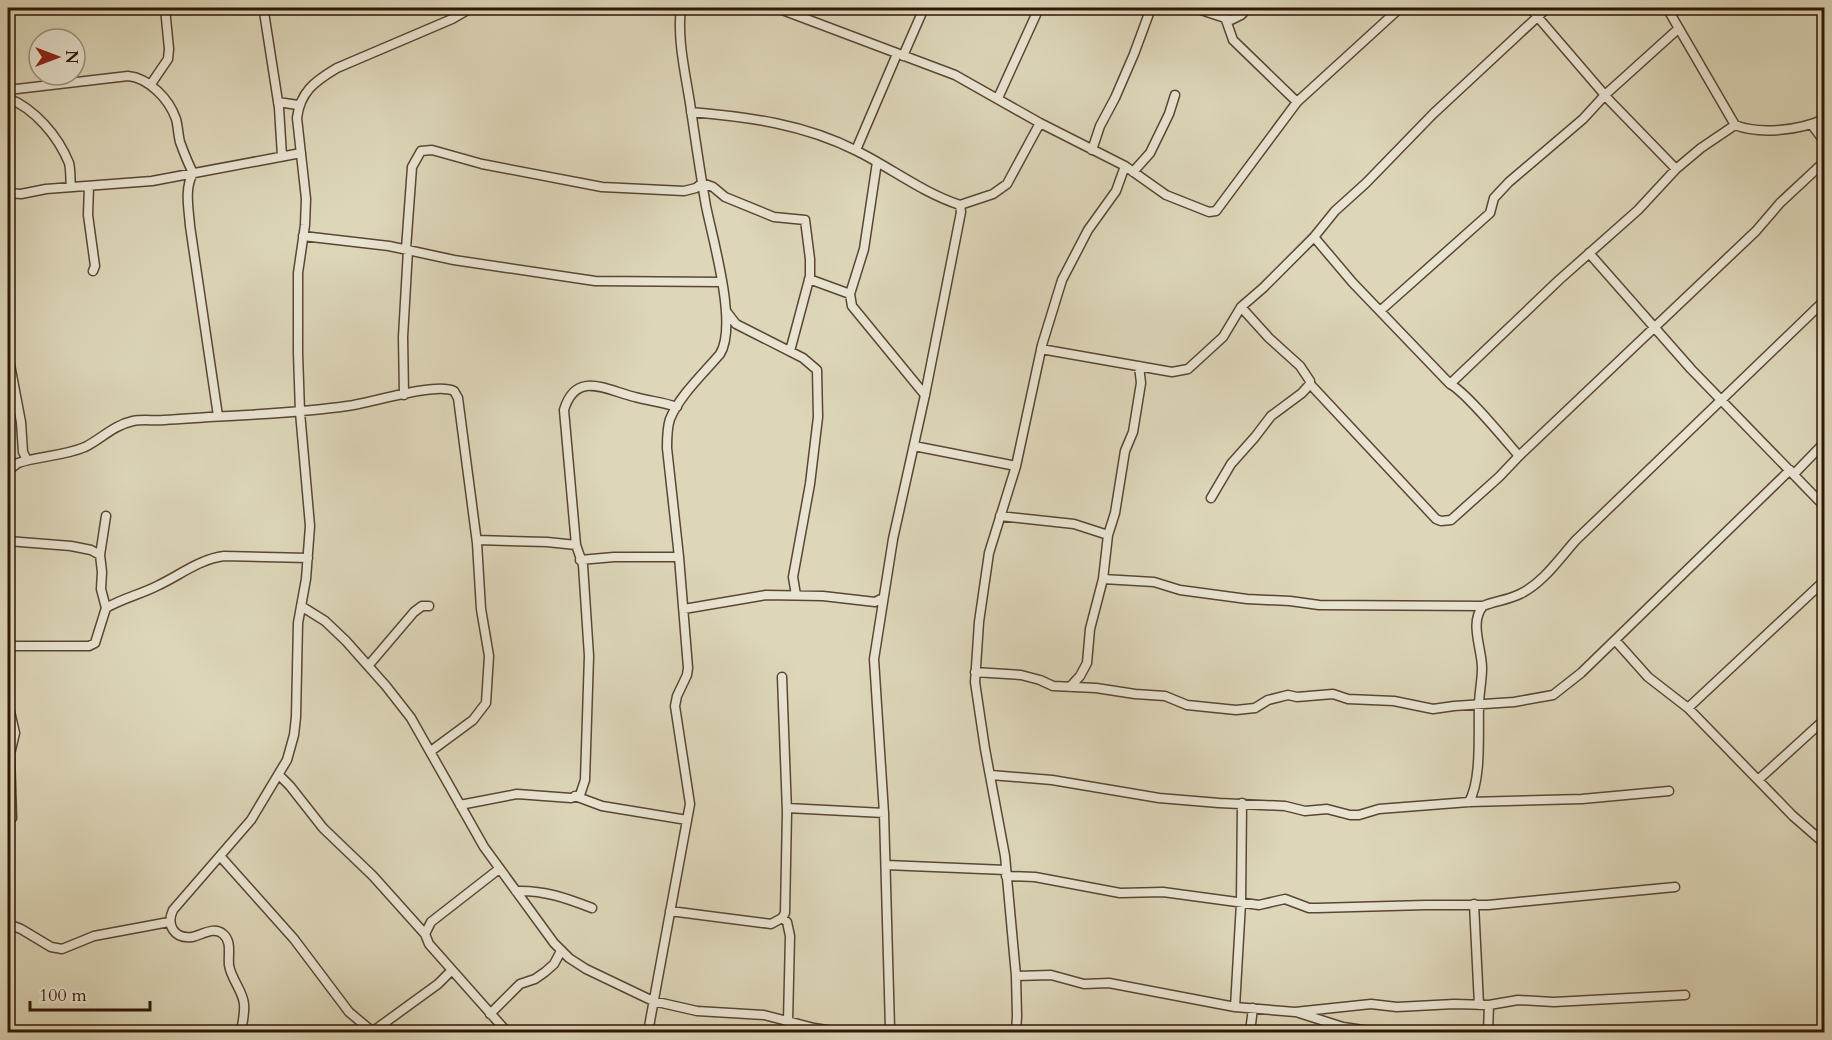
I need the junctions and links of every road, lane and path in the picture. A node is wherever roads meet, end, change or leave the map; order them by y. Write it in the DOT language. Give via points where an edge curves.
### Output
graph roads {
  1 [pos="165,8"];
  2 [pos="471,8"];
  3 [pos="681,8"];
  4 [pos="777,8"];
  5 [pos="924,8"];
  6 [pos="1039,8"];
  7 [pos="1151,8"];
  8 [pos="1196,8"];
  9 [pos="1248,8"];
  10 [pos="1400,8"];
  11 [pos="1530,8"];
  12 [pos="1547,8"];
  13 [pos="1667,8"];
  14 [pos="791,10"];
  15 [pos="264,12"];
  16 [pos="1538,16"];
  17 [pos="1226,20"];
  18 [pos="1678,28"];
  19 [pos="900,55"];
  20 [pos="151,84"];
  21 [pos="8,90"];
  22 [pos="1606,94"];
  23 [pos="1175,95"];
  24 [pos="8,98"];
  25 [pos="998,98"];
  26 [pos="278,102"];
  27 [pos="1297,102"];
  28 [pos="298,107"];
  29 [pos="691,112"];
  30 [pos="1824,119"];
  31 [pos="280,122"];
  32 [pos="1040,123"];
  33 [pos="1735,124"];
  34 [pos="1812,125"];
  35 [pos="1824,141"];
  36 [pos="856,150"];
  37 [pos="1092,150"];
  38 [pos="301,153"];
  39 [pos="282,156"];
  40 [pos="877,162"];
  41 [pos="1824,162"];
  42 [pos="1129,169"];
  43 [pos="1676,169"];
  44 [pos="193,174"];
  45 [pos="702,183"];
  46 [pos="89,186"];
  47 [pos="71,187"];
  48 [pos="8,194"];
  49 [pos="960,205"];
  50 [pos="303,236"];
  51 [pos="1314,237"];
  52 [pos="407,250"];
  53 [pos="1589,253"];
  54 [pos="93,271"];
  55 [pos="809,279"];
  56 [pos="722,282"];
  57 [pos="850,294"];
  58 [pos="1824,301"];
  59 [pos="1241,307"];
  60 [pos="1380,311"];
  61 [pos="731,325"];
  62 [pos="1655,327"];
  63 [pos="1041,349"];
  64 [pos="790,351"];
  65 [pos="8,354"];
  66 [pos="1139,366"];
  67 [pos="1310,384"];
  68 [pos="1450,384"];
  69 [pos="404,395"];
  70 [pos="925,395"];
  71 [pos="1721,400"];
  72 [pos="677,407"];
  73 [pos="300,412"];
  74 [pos="218,416"];
  75 [pos="1824,443"];
  76 [pos="914,446"];
  77 [pos="1519,456"];
  78 [pos="23,458"];
  79 [pos="1016,466"];
  80 [pos="8,472"];
  81 [pos="1792,472"];
  82 [pos="1211,498"];
  83 [pos="1824,506"];
  84 [pos="106,516"];
  85 [pos="1000,516"];
  86 [pos="1108,535"];
  87 [pos="8,540"];
  88 [pos="477,540"];
  89 [pos="576,545"];
  90 [pos="100,555"];
  91 [pos="679,557"];
  92 [pos="308,558"];
  93 [pos="580,560"];
  94 [pos="1103,579"];
  95 [pos="1824,581"];
  96 [pos="796,595"];
  97 [pos="880,603"];
  98 [pos="301,606"];
  99 [pos="429,606"];
  100 [pos="1483,606"];
  101 [pos="106,608"];
  102 [pos="684,609"];
  103 [pos="1615,640"];
  104 [pos="8,646"];
  105 [pos="368,666"];
  106 [pos="975,672"];
  107 [pos="782,677"];
  108 [pos="1070,687"];
  109 [pos="8,704"];
  110 [pos="1479,705"];
  111 [pos="1688,708"];
  112 [pos="1824,720"];
  113 [pos="431,751"];
  114 [pos="279,775"];
  115 [pos="991,775"];
  116 [pos="1758,780"];
  117 [pos="1669,791"];
  118 [pos="575,796"];
  119 [pos="1469,802"];
  120 [pos="1242,803"];
  121 [pos="460,805"];
  122 [pos="787,808"];
  123 [pos="884,813"];
  124 [pos="12,818"];
  125 [pos="687,820"];
  126 [pos="1824,843"];
  127 [pos="220,856"];
  128 [pos="886,865"];
  129 [pos="499,868"];
  130 [pos="1006,873"];
  131 [pos="1675,887"];
  132 [pos="516,891"];
  133 [pos="1240,903"];
  134 [pos="1474,904"];
  135 [pos="592,908"];
  136 [pos="670,911"];
  137 [pos="782,918"];
  138 [pos="169,922"];
  139 [pos="8,924"];
  140 [pos="425,934"];
  141 [pos="561,951"];
  142 [pos="452,970"];
  143 [pos="1016,976"];
  144 [pos="1685,995"];
  145 [pos="653,1001"];
  146 [pos="1479,1005"];
  147 [pos="1489,1005"];
  148 [pos="1235,1007"];
  149 [pos="1253,1008"];
  150 [pos="1295,1012"];
  151 [pos="490,1014"];
  152 [pos="788,1022"];
  153 [pos="890,1031"];
  154 [pos="241,1032"];
  155 [pos="373,1032"];
  156 [pos="507,1032"];
  157 [pos="648,1032"];
  158 [pos="840,1032"];
  159 [pos="1016,1032"];
  160 [pos="1250,1032"];
  161 [pos="1376,1032"];
  162 [pos="1488,1032"];
  1 -- 20 [label="street" via="168,59"];
  2 -- 28 [label="street" via="337,68 321,78"];
  3 -- 29 [label="street" via="679,22"];
  4 -- 14 [label="street"];
  5 -- 19 [label="street"];
  6 -- 25 [label="street"];
  7 -- 37 [label="street"];
  8 -- 17 [label="street"];
  9 -- 17 [label="street"];
  10 -- 27 [label="street"];
  11 -- 16 [label="street"];
  12 -- 16 [label="street"];
  13 -- 18 [label="street"];
  14 -- 19 [label="street"];
  15 -- 26 [label="street"];
  16 -- 22 [label="street"];
  16 -- 51 [label="street" via="1433,114"];
  17 -- 27 [label="street" via="1233,40"];
  18 -- 22 [label="street"];
  18 -- 33 [label="street"];
  19 -- 25 [label="street" via="955,75"];
  19 -- 36 [label="street"];
  20 -- 21 [label="street" via="128,76"];
  20 -- 44 [label="street" via="171,108"];
  22 -- 43 [label="street"];
  22 -- 60 [label="street" via="1509,182 1494,198 1490,213"];
  23 -- 42 [label="street" via="1150,153"];
  24 -- 47 [label="street" via="30,110 58,143 69,163"];
  25 -- 32 [label="street"];
  26 -- 28 [label="street"];
  26 -- 31 [label="street"];
  27 -- 42 [label="street" via="1216,211 1173,199"];
  28 -- 31 [label="street"];
  28 -- 38 [label="street"];
  29 -- 36 [label="street" via="794,126"];
  29 -- 45 [label="street"];
  30 -- 34 [label="street"];
  31 -- 39 [label="street"];
  32 -- 37 [label="street"];
  32 -- 49 [label="street" via="1007,184 993,194"];
  33 -- 34 [label="street" via="1782,130"];
  33 -- 43 [label="street"];
  34 -- 35 [label="street"];
  36 -- 40 [label="street"];
  37 -- 42 [label="street"];
  38 -- 39 [label="street"];
  38 -- 50 [label="street" via="306,199"];
  39 -- 44 [label="street"];
  40 -- 49 [label="street"];
  40 -- 57 [label="street" via="864,249"];
  41 -- 62 [label="street"];
  42 -- 63 [label="street" via="1088,230 1062,280"];
  43 -- 53 [label="street" via="1638,210"];
  44 -- 46 [label="street"];
  44 -- 74 [label="street" via="188,200 190,226"];
  45 -- 52 [label="street" via="684,191 602,187 482,164 432,150 421,151 412,167"];
  45 -- 55 [label="street" via="774,217 803,219"];
  45 -- 56 [label="street"];
  46 -- 47 [label="street"];
  46 -- 54 [label="street"];
  47 -- 48 [label="street"];
  49 -- 70 [label="street" via="962,212"];
  50 -- 52 [label="street"];
  50 -- 73 [label="street" via="298,273"];
  51 -- 59 [label="street"];
  51 -- 60 [label="street"];
  52 -- 56 [label="street" via="595,281"];
  52 -- 69 [label="street"];
  53 -- 62 [label="street"];
  53 -- 68 [label="street"];
  55 -- 57 [label="street"];
  55 -- 64 [label="street"];
  56 -- 61 [label="street"];
  57 -- 70 [label="street" via="852,306"];
  58 -- 71 [label="street"];
  59 -- 66 [label="street" via="1223,337 1188,369 1172,372"];
  59 -- 67 [label="street" via="1300,366"];
  60 -- 68 [label="street"];
  61 -- 64 [label="street"];
  61 -- 72 [label="street" via="720,354"];
  62 -- 71 [label="street"];
  62 -- 77 [label="street"];
  63 -- 66 [label="street"];
  63 -- 79 [label="street"];
  64 -- 96 [label="street" via="817,370 818,417 793,577"];
  65 -- 78 [label="street" via="21,422"];
  66 -- 86 [label="street" via="1141,383 1133,432 1125,451"];
  67 -- 77 [label="street" via="1441,521 1451,520"];
  67 -- 82 [label="street" via="1271,416 1231,464"];
  68 -- 77 [label="street"];
  69 -- 73 [label="street"];
  69 -- 88 [label="street" via="442,389 457,394"];
  70 -- 76 [label="street"];
  71 -- 81 [label="street"];
  71 -- 100 [label="street" via="1540,580 1522,593"];
  72 -- 89 [label="street" via="597,386 576,388 570,394 564,410 564,432"];
  72 -- 91 [label="street" via="669,421 667,448"];
  73 -- 74 [label="street"];
  73 -- 92 [label="street" via="310,526"];
  74 -- 78 [label="street" via="136,420 86,446"];
  75 -- 81 [label="street"];
  76 -- 79 [label="street"];
  76 -- 97 [label="street"];
  78 -- 80 [label="street"];
  79 -- 85 [label="street"];
  81 -- 83 [label="street"];
  81 -- 103 [label="street"];
  84 -- 90 [label="street"];
  85 -- 86 [label="street" via="1074,524"];
  85 -- 106 [label="street" via="989,553"];
  86 -- 94 [label="street"];
  87 -- 90 [label="street" via="71,546"];
  88 -- 89 [label="street"];
  88 -- 113 [label="street" via="481,609 489,656 486,703 473,720"];
  89 -- 93 [label="street"];
  90 -- 101 [label="street"];
  91 -- 93 [label="street"];
  91 -- 102 [label="street"];
  92 -- 98 [label="street"];
  92 -- 101 [label="street" via="213,557"];
  93 -- 118 [label="street" via="590,656 584,787"];
  94 -- 100 [label="street" via="1154,582 1180,590 1319,605"];
  94 -- 108 [label="street" via="1090,629 1087,663"];
  95 -- 111 [label="street"];
  96 -- 97 [label="street"];
  96 -- 102 [label="street"];
  97 -- 123 [label="street" via="874,671"];
  98 -- 105 [label="street" via="325,621"];
  98 -- 114 [label="street" via="294,735"];
  99 -- 105 [label="street" via="414,612"];
  100 -- 110 [label="street" via="1476,619 1482,668"];
  101 -- 104 [label="street" via="99,636 89,646"];
  102 -- 125 [label="street" via="688,668 675,706 690,804"];
  103 -- 110 [label="street" via="1553,695"];
  103 -- 111 [label="street" via="1648,677"];
  105 -- 113 [label="street" via="411,718"];
  106 -- 108 [label="street" via="1021,675 1053,686"];
  106 -- 115 [label="street"];
  107 -- 122 [label="street"];
  108 -- 110 [label="street" via="1165,696 1187,705 1236,710 1255,708 1288,695 1333,694 1433,709"];
  109 -- 124 [label="street" via="15,733 10,754"];
  110 -- 119 [label="street" via="1477,772"];
  111 -- 116 [label="street"];
  112 -- 116 [label="street"];
  113 -- 121 [label="street"];
  114 -- 127 [label="street" via="251,820"];
  114 -- 140 [label="street" via="323,828"];
  115 -- 120 [label="street" via="1052,780 1159,798"];
  115 -- 130 [label="street"];
  116 -- 126 [label="street"];
  117 -- 119 [label="street" via="1582,799"];
  118 -- 121 [label="street" via="517,794"];
  118 -- 125 [label="street" via="602,806"];
  119 -- 120 [label="street" via="1374,809 1357,815"];
  120 -- 133 [label="street"];
  121 -- 129 [label="street"];
  122 -- 123 [label="street"];
  122 -- 137 [label="street" via="786,903"];
  123 -- 128 [label="street"];
  125 -- 136 [label="street"];
  127 -- 138 [label="street" via="173,910"];
  127 -- 155 [label="street" via="294,939 349,1012"];
  128 -- 130 [label="street"];
  128 -- 153 [label="street"];
  129 -- 132 [label="street"];
  129 -- 140 [label="street" via="431,922"];
  130 -- 133 [label="street" via="1120,893 1163,892"];
  130 -- 143 [label="street"];
  131 -- 134 [label="street"];
  132 -- 135 [label="street" via="553,893"];
  132 -- 141 [label="street"];
  133 -- 134 [label="street" via="1259,905 1285,899 1309,908"];
  133 -- 148 [label="street"];
  134 -- 146 [label="street"];
  136 -- 137 [label="street" via="771,924"];
  136 -- 145 [label="street"];
  137 -- 152 [label="street" via="790,936"];
  138 -- 139 [label="street" via="94,936 62,949"];
  138 -- 154 [label="street" via="171,929 183,936 210,931 226,935 229,966 244,1002"];
  140 -- 142 [label="street"];
  141 -- 145 [label="street" via="586,969"];
  141 -- 151 [label="street" via="545,972 520,984"];
  142 -- 151 [label="street"];
  142 -- 155 [label="street"];
  143 -- 148 [label="street" via="1051,975 1084,984 1109,983"];
  143 -- 159 [label="street"];
  144 -- 147 [label="street" via="1554,1002 1518,1000"];
  145 -- 152 [label="street" via="697,1011 750,1014"];
  145 -- 157 [label="street"];
  146 -- 147 [label="street"];
  146 -- 150 [label="street" via="1371,1004"];
  147 -- 162 [label="street"];
  148 -- 149 [label="street"];
  149 -- 150 [label="street"];
  149 -- 160 [label="street"];
  150 -- 161 [label="street" via="1343,1027"];
  151 -- 156 [label="street"];
  152 -- 158 [label="street"];
}
